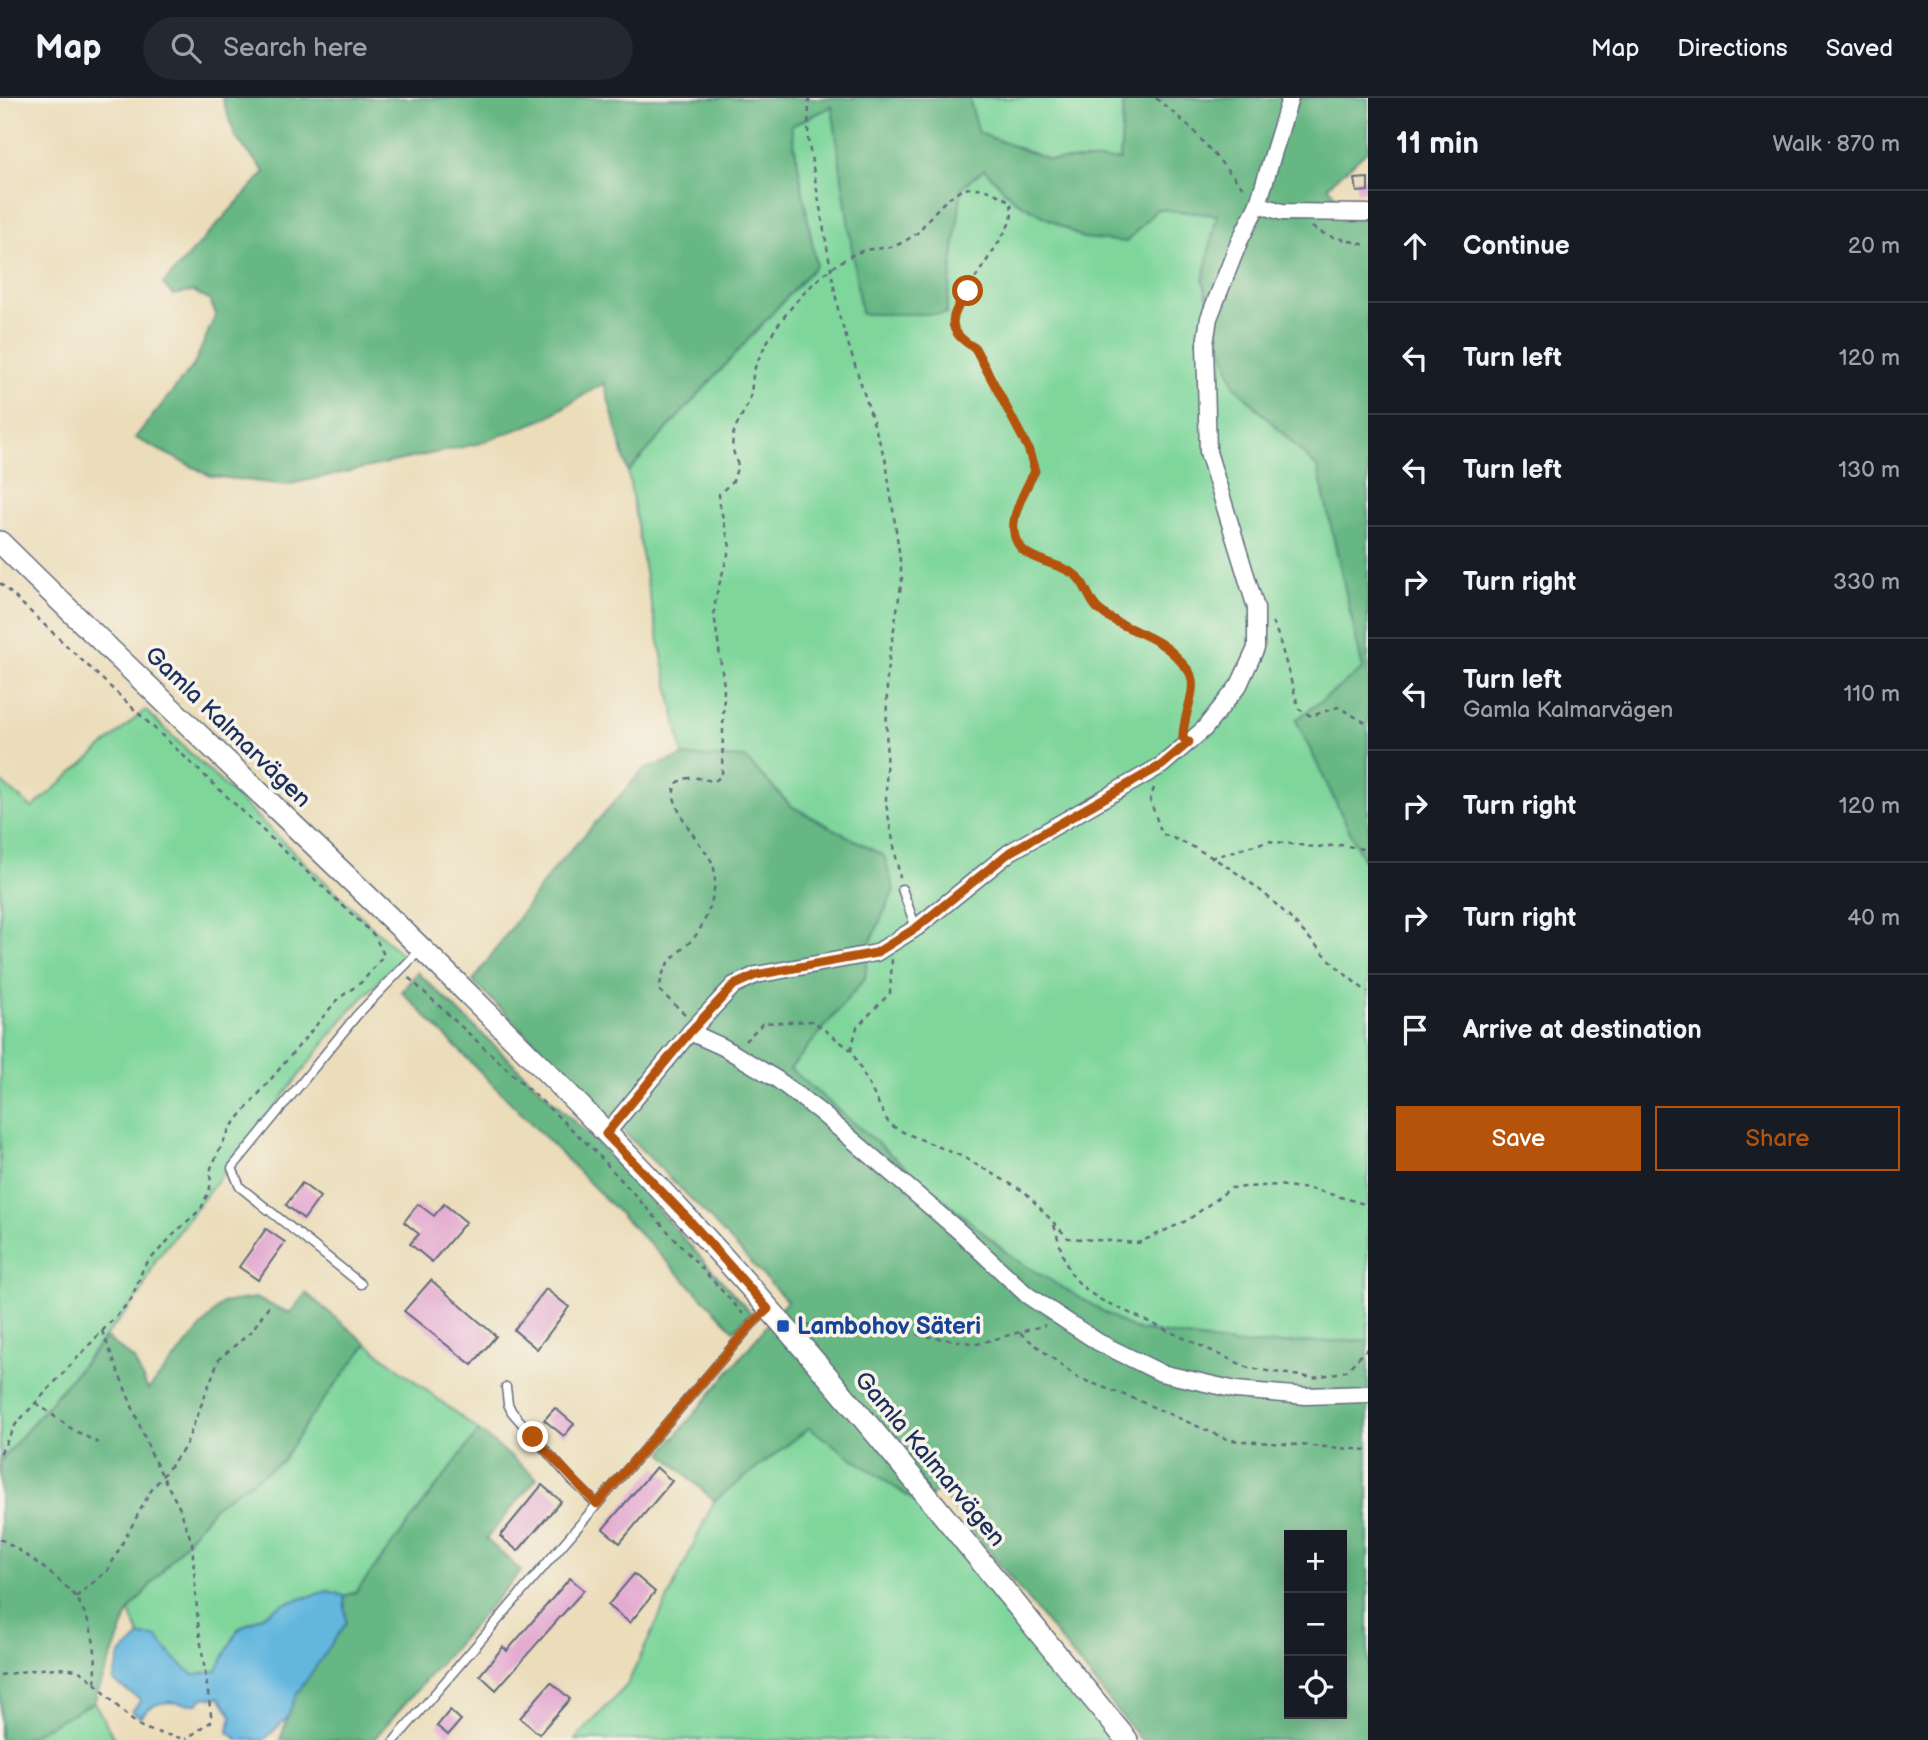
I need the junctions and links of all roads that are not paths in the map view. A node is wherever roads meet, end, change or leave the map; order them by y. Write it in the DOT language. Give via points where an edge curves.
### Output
graph roads {
  1 [pos="1290,98"];
  2 [pos="1258,204"];
  3 [pos="1368,213"];
  4 [pos="0,542"];
  5 [pos="902,889"];
  6 [pos="916,928"];
  7 [pos="421,949"];
  8 [pos="694,1028"];
  9 [pos="606,1134"];
  10 [pos="361,1284"];
  11 [pos="760,1316"];
  12 [pos="506,1387"];
  13 [pos="1368,1394"];
  14 [pos="597,1504"];
  15 [pos="395,1740"];
  16 [pos="1127,1740"];
  1 -- 2 [label="street"];
  2 -- 3 [label="street" via="1282,212"];
  2 -- 6 [label="street" via="1209,318 1205,344 1208,452 1256,608 1255,648 1239,685 1204,729 1162,765 1010,852"];
  4 -- 7 [label="street, Gamla Kalmarvägen"];
  5 -- 6 [label="lane"];
  6 -- 8 [label="street" via="876,953 756,975 734,985"];
  7 -- 9 [label="street, Gamla Kalmarvägen"];
  7 -- 10 [label="lane" via="357,1015 232,1167 240,1187"];
  8 -- 9 [label="street"];
  8 -- 13 [label="street" via="820,1112 1027,1295 1098,1342 1161,1373 1236,1390 1307,1396"];
  9 -- 11 [label="street, Gamla Kalmarvägen" via="690,1221"];
  11 -- 14 [label="lane"];
  11 -- 16 [label="street, Gamla Kalmarvägen" via="788,1332"];
  12 -- 14 [label="lane" via="512,1412"];
  14 -- 15 [label="lane"];
}
